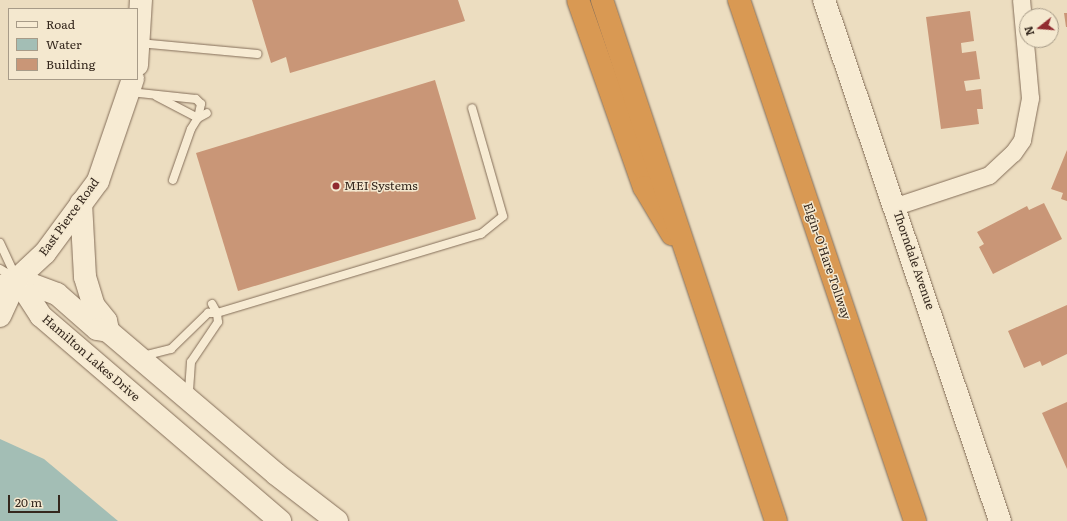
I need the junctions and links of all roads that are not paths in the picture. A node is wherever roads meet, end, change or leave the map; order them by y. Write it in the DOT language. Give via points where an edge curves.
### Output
graph roads {
  1 [pos="141,0"];
  2 [pos="578,0"];
  3 [pos="602,0"];
  4 [pos="739,0"];
  5 [pos="824,0"];
  6 [pos="1021,0"];
  7 [pos="139,43"];
  8 [pos="138,54"];
  9 [pos="257,54"];
  10 [pos="132,85"];
  11 [pos="156,96"];
  12 [pos="472,108"];
  13 [pos="207,113"];
  14 [pos="198,118"];
  15 [pos="173,180"];
  16 [pos="81,203"];
  17 [pos="896,206"];
  18 [pos="0,243"];
  19 [pos="694,271"];
  20 [pos="6,279"];
  21 [pos="212,304"];
  22 [pos="217,313"];
  23 [pos="0,316"];
  24 [pos="108,331"];
  25 [pos="139,357"];
  26 [pos="188,399"];
  27 [pos="280,521"];
  28 [pos="337,521"];
  29 [pos="776,521"];
  30 [pos="914,521"];
  31 [pos="1000,521"];
  1 -- 7 [label="street"];
  2 -- 19 [label="highway" via="644,187"];
  3 -- 19 [label="highway"];
  4 -- 30 [label="highway, Elgin-O'Hare Tollway"];
  5 -- 17 [label="street, Thorndale Avenue"];
  6 -- 17 [label="street" via="1029,110 1022,140 1003,163 975,181"];
  7 -- 8 [label="street"];
  7 -- 9 [label="lane"];
  10 -- 11 [label="lane"];
  10 -- 16 [label="street, East Pierce Road" via="98,181"];
  11 -- 14 [label="lane"];
  11 -- 14 [label="lane" via="168,93 196,99 201,104"];
  12 -- 22 [label="lane" via="503,216 481,234"];
  13 -- 14 [label="lane"];
  14 -- 15 [label="lane" via="176,164"];
  16 -- 20 [label="street, East Pierce Road" via="45,253"];
  16 -- 24 [label="street" via="85,276 94,306 106,321"];
  17 -- 31 [label="street, Thorndale Avenue"];
  18 -- 20 [label="lane"];
  19 -- 29 [label="highway"];
  20 -- 23 [label="street, East Pierce Road"];
  20 -- 24 [label="street" via="57,294 97,329"];
  20 -- 27 [label="street, Hamilton Lakes Drive" via="41,316"];
  21 -- 22 [label="lane"];
  22 -- 25 [label="lane" via="208,313 171,349"];
  22 -- 26 [label="lane" via="218,322 191,362"];
  24 -- 25 [label="street"];
  25 -- 26 [label="street"];
  26 -- 28 [label="street"];
}
